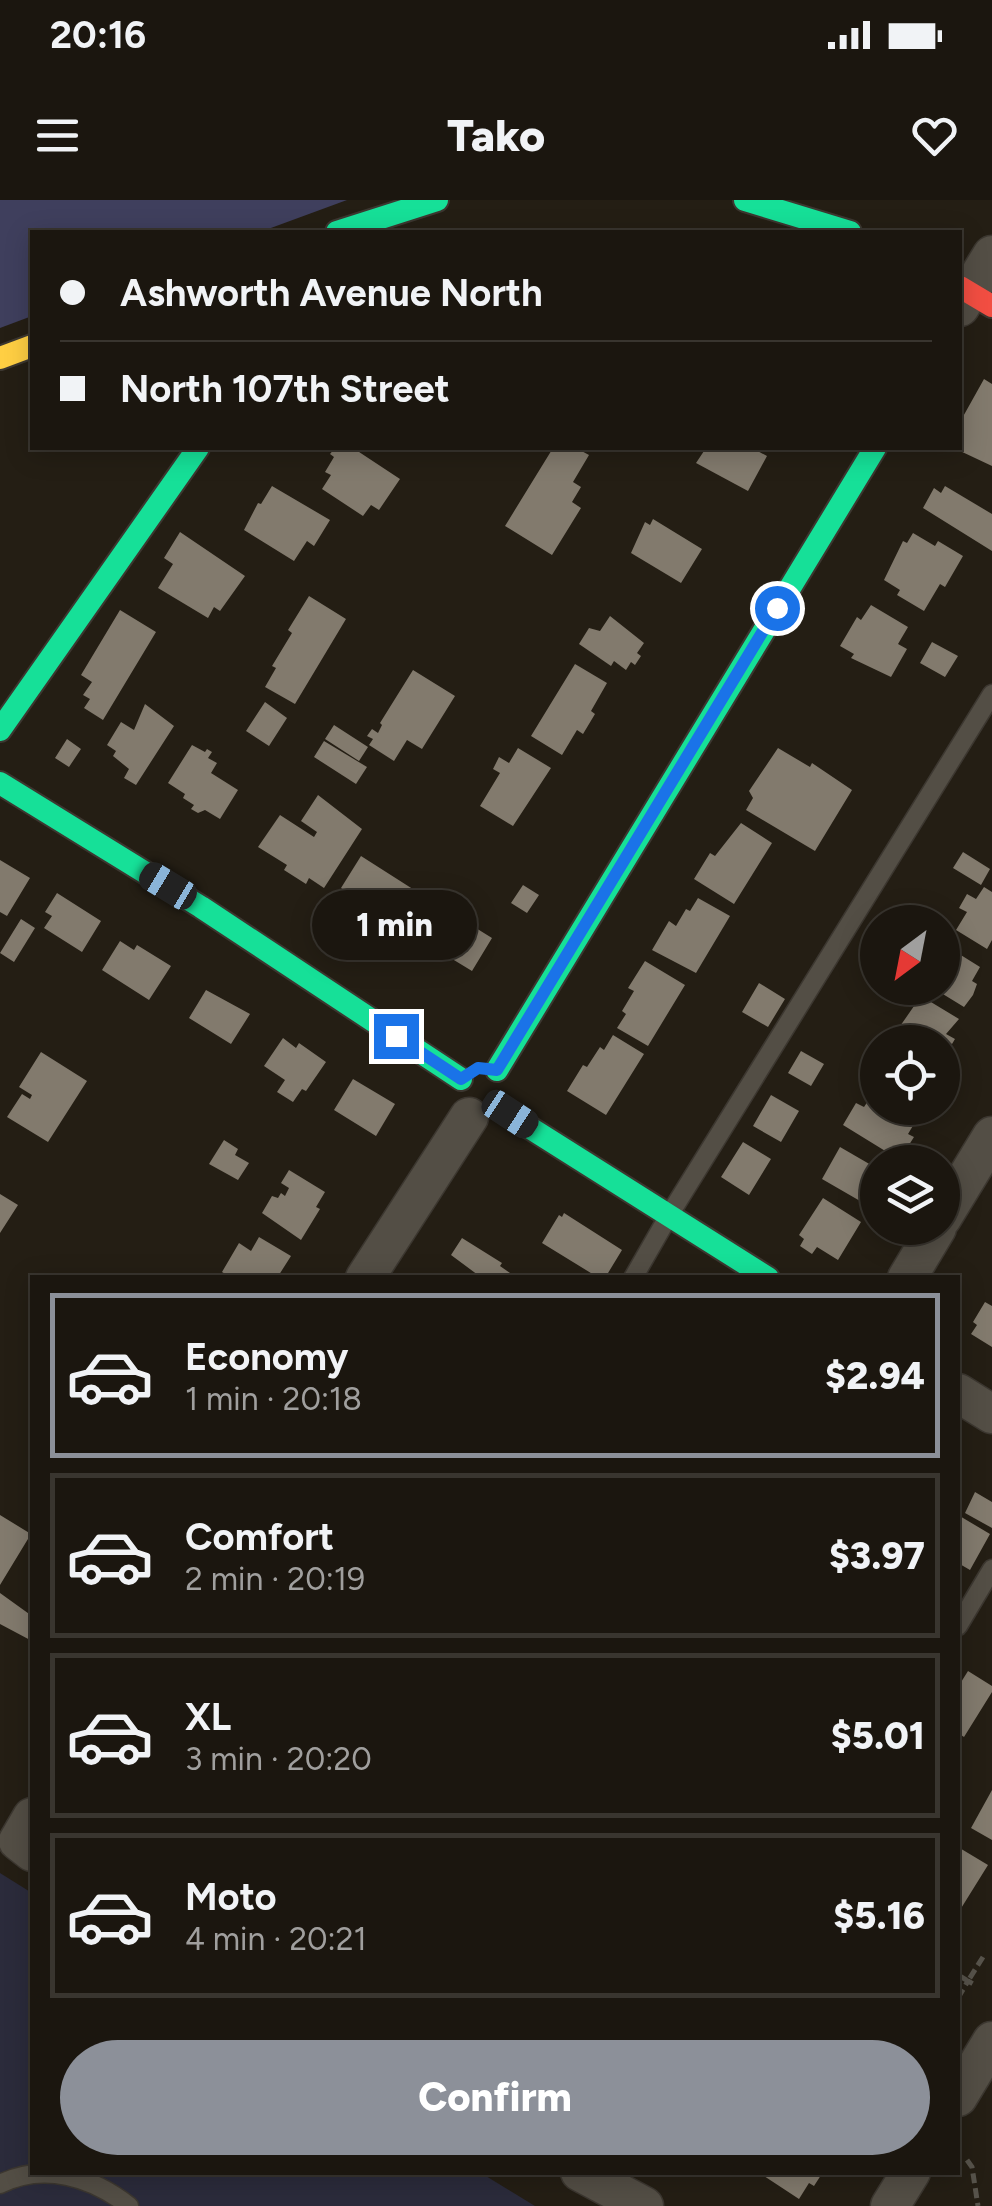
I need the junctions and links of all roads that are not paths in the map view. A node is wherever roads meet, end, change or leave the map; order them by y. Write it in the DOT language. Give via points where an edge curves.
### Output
graph roads {
  1 [pos="437,200"];
  2 [pos="754,201"];
  3 [pos="342,230"];
  4 [pos="844,230"];
  5 [pos="992,255"];
  6 [pos="970,298"];
  7 [pos="30,347"];
  8 [pos="0,358"];
  9 [pos="197,450"];
  10 [pos="873,450"];
  11 [pos="992,694"];
  12 [pos="0,730"];
  13 [pos="0,784"];
  14 [pos="479,1075"];
  15 [pos="487,1114"];
  16 [pos="992,1136"];
  17 [pos="960,1188"];
  18 [pos="668,1217"];
  19 [pos="927,1245"];
  20 [pos="367,1275"];
  21 [pos="635,1275"];
  22 [pos="763,1275"];
  23 [pos="909,1275"];
  24 [pos="960,1393"];
  25 [pos="992,1414"];
  26 [pos="992,1569"];
  27 [pos="960,1623"];
  28 [pos="992,2041"];
  29 [pos="960,2094"];
  30 [pos="30,2174"];
  31 [pos="49,2175"];
  32 [pos="586,2175"];
  33 [pos="909,2175"];
  34 [pos="0,2184"];
  35 [pos="129,2206"];
  36 [pos="644,2206"];
  37 [pos="890,2206"];
  1 -- 3 [label="street"];
  2 -- 4 [label="street"];
  5 -- 6 [label="street"];
  7 -- 8 [label="street"];
  9 -- 12 [label="street"];
  10 -- 14 [label="street"];
  11 -- 18 [label="lane"];
  13 -- 14 [label="street"];
  14 -- 15 [label="street" via="456,1100"];
  15 -- 18 [label="street"];
  15 -- 20 [label="street"];
  16 -- 17 [label="street"];
  18 -- 21 [label="lane"];
  18 -- 22 [label="street"];
  19 -- 23 [label="street"];
  24 -- 25 [label="street"];
  26 -- 27 [label="lane"];
  28 -- 29 [label="street"];
  30 -- 34 [label="lane"];
  31 -- 35 [label="lane" via="87,2180"];
  32 -- 36 [label="street"];
  33 -- 37 [label="street"];
}
